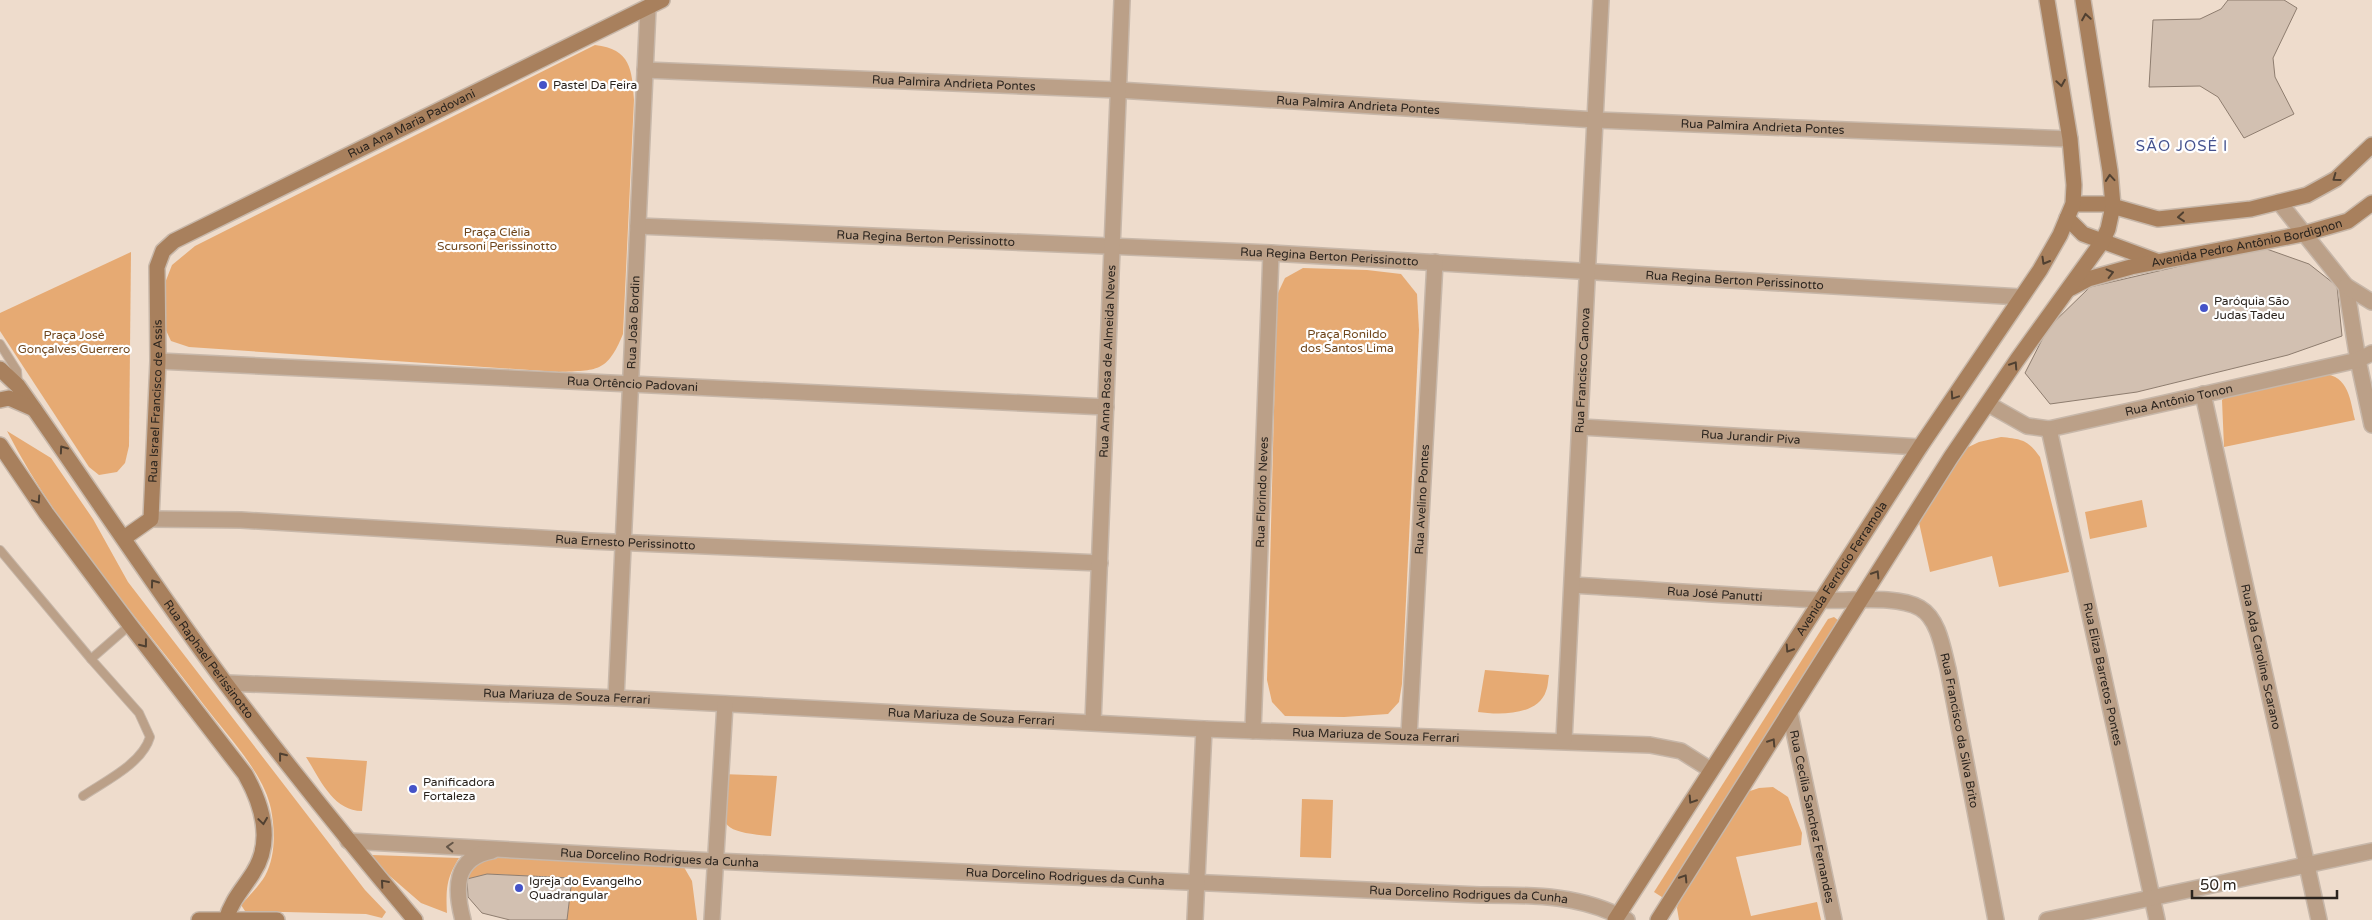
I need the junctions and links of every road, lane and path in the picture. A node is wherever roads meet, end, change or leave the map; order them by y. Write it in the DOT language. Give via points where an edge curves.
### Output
graph roads {
  1 [pos="662,0"];
  2 [pos="1122,0"];
  3 [pos="1601,0"];
  4 [pos="2047,0"];
  5 [pos="2083,0"];
  6 [pos="648,8"];
  7 [pos="645,70"];
  8 [pos="1118,90"];
  9 [pos="1596,120"];
  10 [pos="2070,139"];
  11 [pos="2372,145"];
  12 [pos="2279,202"];
  13 [pos="2372,203"];
  14 [pos="2113,206"];
  15 [pos="2070,211"];
  16 [pos="638,226"];
  17 [pos="2303,234"];
  18 [pos="2102,242"];
  19 [pos="1112,246"];
  20 [pos="163,251"];
  21 [pos="1270,253"];
  22 [pos="1435,262"];
  23 [pos="2159,262"];
  24 [pos="1588,271"];
  25 [pos="2346,286"];
  26 [pos="2065,292"];
  27 [pos="2021,297"];
  28 [pos="2372,302"];
  29 [pos="0,344"];
  30 [pos="2372,353"];
  31 [pos="2358,360"];
  32 [pos="158,361"];
  33 [pos="0,369"];
  34 [pos="631,385"];
  35 [pos="18,386"];
  36 [pos="2203,394"];
  37 [pos="0,400"];
  38 [pos="1988,404"];
  39 [pos="1106,407"];
  40 [pos="34,409"];
  41 [pos="2372,425"];
  42 [pos="1581,427"];
  43 [pos="2049,429"];
  44 [pos="0,445"];
  45 [pos="1920,447"];
  46 [pos="151,519"];
  47 [pos="124,538"];
  48 [pos="624,542"];
  49 [pos="0,550"];
  50 [pos="1100,562"];
  51 [pos="1572,585"];
  52 [pos="1820,600"];
  53 [pos="1859,601"];
  54 [pos="130,625"];
  55 [pos="91,659"];
  56 [pos="226,683"];
  57 [pos="616,698"];
  58 [pos="725,704"];
  59 [pos="1790,714"];
  60 [pos="1093,722"];
  61 [pos="1204,730"];
  62 [pos="1254,731"];
  63 [pos="1409,735"];
  64 [pos="1564,740"];
  65 [pos="1711,770"];
  66 [pos="83,796"];
  67 [pos="348,841"];
  68 [pos="498,850"];
  69 [pos="2372,851"];
  70 [pos="714,861"];
  71 [pos="2306,866"];
  72 [pos="1197,883"];
  73 [pos="2152,899"];
  74 [pos="1620,918"];
  75 [pos="226,919"];
  76 [pos="199,920"];
  77 [pos="277,920"];
  78 [pos="415,920"];
  79 [pos="463,920"];
  80 [pos="712,920"];
  81 [pos="1195,920"];
  82 [pos="1658,920"];
  83 [pos="1834,920"];
  84 [pos="1996,920"];
  85 [pos="2047,920"];
  86 [pos="2157,920"];
  87 [pos="2319,920"];
  1 -- 6 [label="street, Rua Ana Maria Padovani"];
  2 -- 8 [label="street, Rua Anna Rosa de Almeida Neves"];
  3 -- 9 [label="street, Rua Francisco Canova"];
  4 -- 10 [label="street, one-way"];
  14 -- 5 [label="street, one-way" via="2105,130"];
  6 -- 7 [label="street, Rua João Bordin"];
  6 -- 20 [label="street, Rua Ana Maria Padovani" via="183,237"];
  7 -- 8 [label="street, Rua Palmira Andrieta Pontes"];
  7 -- 16 [label="street, Rua João Bordin"];
  8 -- 9 [label="street, Rua Palmira Andrieta Pontes"];
  8 -- 19 [label="street, Rua Anna Rosa de Almeida Neves"];
  9 -- 10 [label="street, Rua Palmira Andrieta Pontes"];
  9 -- 24 [label="street, Rua Francisco Canova"];
  10 -- 15 [label="street" via="2074,185"];
  11 -- 12 [label="street, one-way" via="2336,179 2307,195"];
  12 -- 14 [label="street, one-way" via="2218,214 2158,219"];
  12 -- 17 [label="street"];
  13 -- 17 [label="street, Avenida Pedro Antônio Bordignon" via="2348,221"];
  14 -- 15 [label="street" via="2105,204"];
  14 -- 18 [label="street"];
  15 -- 18 [label="street, Avenida Pedro Antônio Bordignon" via="2083,234"];
  15 -- 27 [label="street, Avenida Ferrúcio Ferramola, one-way" via="2060,235"];
  16 -- 19 [label="street, Rua Regina Berton Perissinotto"];
  16 -- 34 [label="street, Rua João Bordin"];
  17 -- 23 [label="street, Avenida Pedro Antônio Bordignon"];
  17 -- 25 [label="street"];
  18 -- 23 [label="street, Avenida Pedro Antônio Bordignon"];
  18 -- 26 [label="street"];
  19 -- 21 [label="street, Rua Regina Berton Perissinotto"];
  19 -- 39 [label="street, Rua Anna Rosa de Almeida Neves"];
  20 -- 32 [label="street, Rua Israel Francisco de Assis" via="157,267"];
  21 -- 22 [label="street, Rua Regina Berton Perissinotto"];
  21 -- 62 [label="street, Rua Florindo Neves"];
  22 -- 24 [label="street, Rua Regina Berton Perissinotto"];
  22 -- 63 [label="street, Rua Avelino Pontes"];
  26 -- 23 [label="street, one-way" via="2088,279"];
  24 -- 27 [label="street, Rua Regina Berton Perissinotto"];
  24 -- 42 [label="street, Rua Francisco Canova"];
  25 -- 28 [label="street"];
  25 -- 31 [label="street"];
  38 -- 26 [label="street, one-way"];
  27 -- 45 [label="street, Avenida Ferrúcio Ferramola, one-way"];
  29 -- 35 [label="lane, Rua Raphael Perissinotto" via="17,371"];
  30 -- 31 [label="street, Rua Antônio Tonon"];
  31 -- 36 [label="street, Rua Antônio Tonon"];
  31 -- 41 [label="street"];
  32 -- 34 [label="street, Rua Ortêncio Padovani"];
  32 -- 46 [label="street, Rua Israel Francisco de Assis"];
  33 -- 35 [label="street, Rua Raphael Perissinotto"];
  34 -- 39 [label="street, Rua Ortêncio Padovani"];
  34 -- 48 [label="street, Rua João Bordin"];
  35 -- 40 [label="street, Rua Raphael Perissinotto"];
  36 -- 43 [label="street, Rua Antônio Tonon"];
  36 -- 71 [label="street, Rua Ada Caroline Scarano"];
  37 -- 40 [label="street" via="9,398"];
  38 -- 43 [label="street, Rua Antônio Tonon" via="2027,426"];
  53 -- 38 [label="street, one-way"];
  39 -- 50 [label="street, Rua Anna Rosa de Almeida Neves"];
  47 -- 40 [label="street, Rua Raphael Perissinotto, one-way"];
  42 -- 45 [label="street, Rua Jurandir Piva"];
  42 -- 51 [label="street, Rua Francisco Canova"];
  43 -- 73 [label="street, Rua Eliza Barretos Pontes"];
  44 -- 54 [label="street, one-way" via="46,513"];
  45 -- 52 [label="street, Avenida Ferrúcio Ferramola"];
  46 -- 47 [label="street"];
  46 -- 48 [label="street, Rua Ernesto Perissinotto" via="241,520"];
  56 -- 47 [label="street, Rua Raphael Perissinotto, one-way"];
  48 -- 50 [label="street, Rua Ernesto Perissinotto"];
  48 -- 57 [label="street, Rua João Bordin"];
  49 -- 55 [label="lane"];
  50 -- 60 [label="street, Rua Anna Rosa de Almeida Neves"];
  51 -- 52 [label="street, Rua José Panutti"];
  51 -- 64 [label="street, Rua Francisco Canova"];
  52 -- 53 [label="street, Rua José Panutti"];
  52 -- 65 [label="street, Avenida Ferrúcio Ferramola, one-way"];
  53 -- 59 [label="street"];
  53 -- 84 [label="street, Rua Francisco da Silva Brito" via="1905,603 1921,609 1939,637 1948,669"];
  54 -- 55 [label="lane"];
  54 -- 75 [label="street, one-way" via="223,744 256,794 264,822 260,861 231,903"];
  55 -- 66 [label="lane" via="140,713 150,737 147,748 128,766"];
  56 -- 57 [label="street, Rua Mariuza de Souza Ferrari"];
  67 -- 56 [label="street, Rua Raphael Perissinotto, one-way"];
  57 -- 58 [label="street, Rua Mariuza de Souza Ferrari"];
  58 -- 60 [label="street, Rua Mariuza de Souza Ferrari"];
  58 -- 70 [label="street"];
  82 -- 59 [label="street, one-way"];
  59 -- 83 [label="street, Rua Cecília Sanchez Fernandes"];
  60 -- 61 [label="street, Rua Mariuza de Souza Ferrari"];
  61 -- 62 [label="street, Rua Mariuza de Souza Ferrari"];
  61 -- 72 [label="street"];
  62 -- 63 [label="street, Rua Mariuza de Souza Ferrari"];
  63 -- 64 [label="street, Rua Mariuza de Souza Ferrari"];
  64 -- 65 [label="street, Rua Mariuza de Souza Ferrari" via="1650,744 1680,751"];
  65 -- 74 [label="street, Avenida Ferrúcio Ferramola, one-way"];
  68 -- 67 [label="street, Rua Dorcelino Rodrigues da Cunha, one-way"];
  78 -- 67 [label="street, Rua Raphael Perissinotto, one-way"];
  68 -- 70 [label="street, Rua Dorcelino Rodrigues da Cunha"];
  68 -- 79 [label="street, Rua Dorcelino Rodrigues da Cunha" via="479,856 464,867 457,883"];
  69 -- 71 [label="street"];
  70 -- 72 [label="street, Rua Dorcelino Rodrigues da Cunha"];
  70 -- 80 [label="street"];
  71 -- 73 [label="street"];
  71 -- 87 [label="street, Rua Ada Caroline Scarano"];
  72 -- 74 [label="street, Rua Dorcelino Rodrigues da Cunha" via="1564,898 1598,906"];
  72 -- 81 [label="street"];
  73 -- 85 [label="street"];
  73 -- 86 [label="street, Rua Eliza Barretos Pontes"];
  75 -- 76 [label="street"];
  75 -- 77 [label="street"];
}
